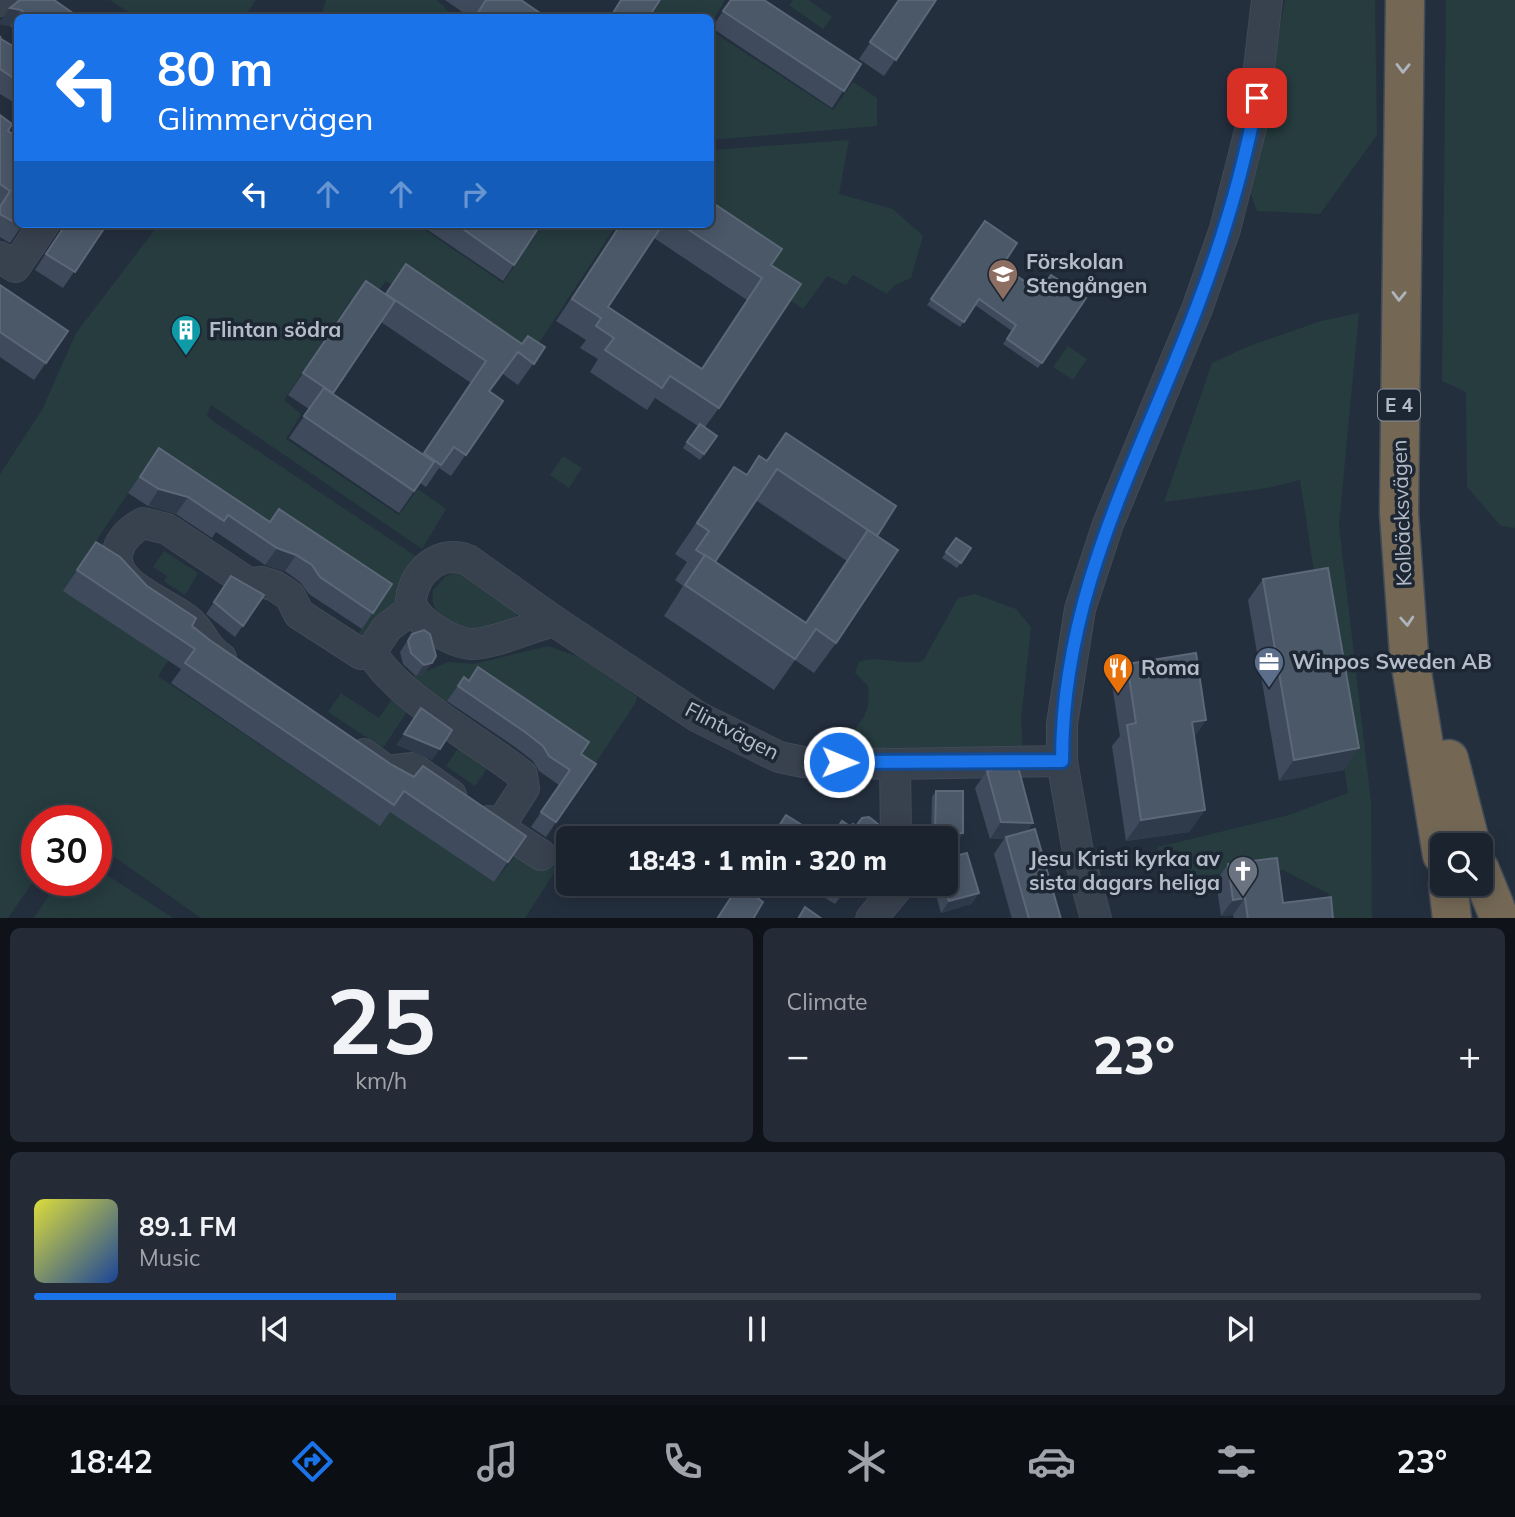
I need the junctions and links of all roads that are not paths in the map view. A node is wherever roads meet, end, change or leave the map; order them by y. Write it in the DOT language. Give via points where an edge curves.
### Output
graph roads {
  1 [pos="1267,0"];
  2 [pos="1405,0"];
  3 [pos="1430,0"];
  4 [pos="41,228"];
  5 [pos="0,257"];
  6 [pos="412,609"];
  7 [pos="554,621"];
  8 [pos="371,652"];
  9 [pos="241,671"];
  10 [pos="337,736"];
  11 [pos="1062,761"];
  12 [pos="895,764"];
  13 [pos="896,826"];
  14 [pos="499,827"];
  15 [pos="1438,833"];
  16 [pos="1467,833"];
  17 [pos="541,855"];
  18 [pos="888,896"];
  19 [pos="898,896"];
  20 [pos="1449,896"];
  21 [pos="1491,896"];
  22 [pos="872,918"];
  23 [pos="904,918"];
  24 [pos="1096,918"];
  25 [pos="1452,918"];
  26 [pos="1500,918"];
  1 -- 11 [label="street" via="1253,119 1225,229 1090,573 1068,680"];
  2 -- 15 [label="highway, Kolbäcksvägen / E 4, one-way" via="1399,513 1409,654"];
  3 -- 16 [label="highway, Kolbäcksvägen / E 4" via="1422,434 1428,580 1453,785"];
  4 -- 5 [label="street" via="15,267"];
  6 -- 7 [label="street" via="443,635 474,645"];
  6 -- 7 [label="street, Flintvägen" via="411,599 426,570 444,555 456,555"];
  6 -- 8 [label="street" via="387,628"];
  7 -- 12 [label="street, Flintvägen" via="698,717 779,757 803,762"];
  8 -- 9 [label="street" via="351,649 299,614 290,596 262,582 248,583 167,529 143,523 132,529 119,546 120,573 193,625 206,647"];
  8 -- 14 [label="street" via="410,692 522,775 524,788"];
  10 -- 14 [label="street" via="387,771 413,768"];
  11 -- 12 [label="street, Flintvägen"];
  11 -- 24 [label="street"];
  12 -- 13 [label="street"];
  14 -- 17 [label="street"];
  18 -- 22 [label="street"];
  19 -- 23 [label="street"];
  20 -- 25 [label="highway"];
  21 -- 26 [label="highway"];
}
